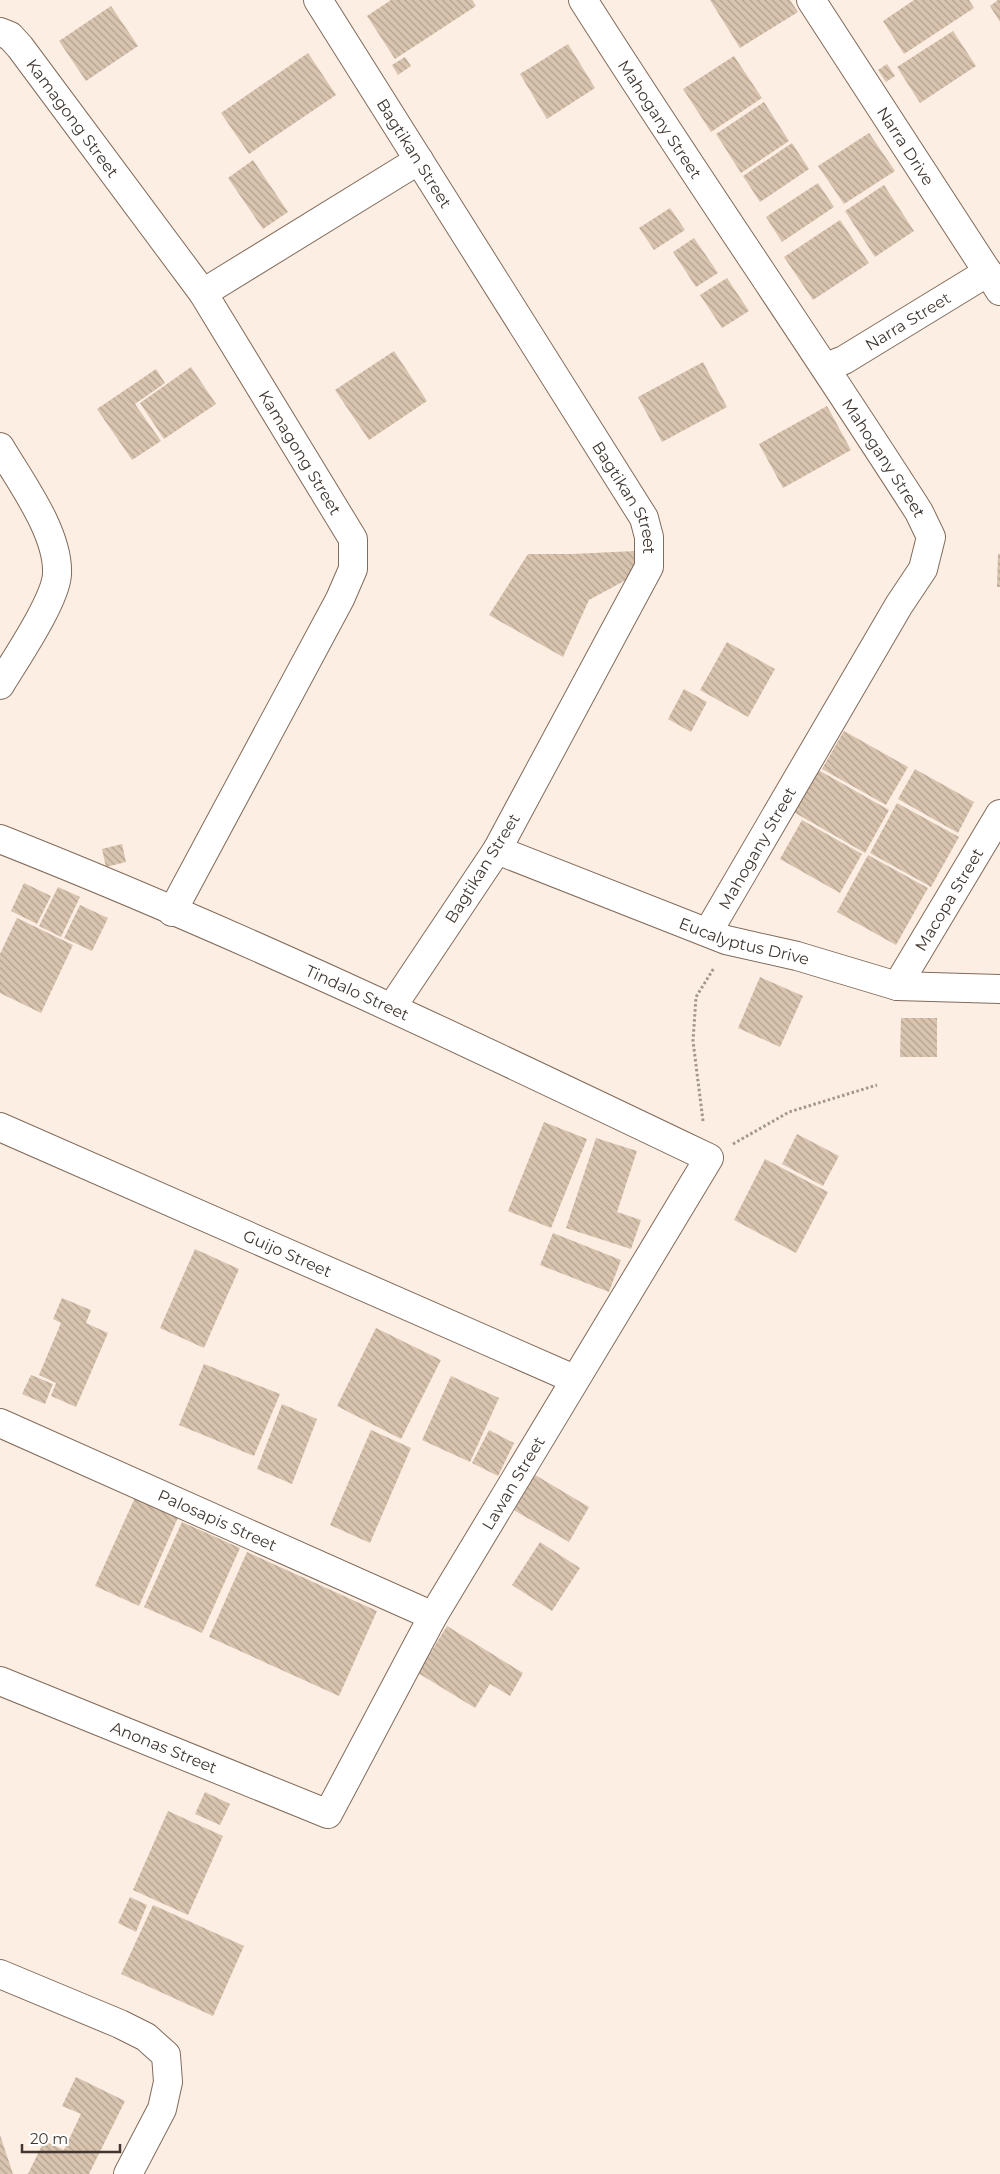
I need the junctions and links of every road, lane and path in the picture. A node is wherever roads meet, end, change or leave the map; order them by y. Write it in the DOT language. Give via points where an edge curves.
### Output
graph roads {
  1 [pos="318,0"];
  2 [pos="583,0"];
  3 [pos="811,0"];
  4 [pos="0,32"];
  5 [pos="419,160"];
  6 [pos="994,282"];
  7 [pos="203,293"];
  8 [pos="826,367"];
  9 [pos="0,446"];
  10 [pos="0,686"];
  11 [pos="1000,814"];
  12 [pos="0,839"];
  13 [pos="497,850"];
  14 [pos="172,912"];
  15 [pos="717,936"];
  16 [pos="897,986"];
  17 [pos="1000,990"];
  18 [pos="392,1007"];
  19 [pos="877,1086"];
  20 [pos="0,1127"];
  21 [pos="708,1158"];
  22 [pos="574,1379"];
  23 [pos="0,1423"];
  24 [pos="433,1616"];
  25 [pos="0,1681"];
  26 [pos="328,1814"];
  27 [pos="0,1974"];
  28 [pos="128,2174"];
  1 -- 5 [label="street, Bagtikan Street"];
  2 -- 8 [label="street, Mahogany Street"];
  3 -- 6 [label="street, Narra Drive"];
  4 -- 7 [label="street, Kamagong Street" via="10,36 20,47"];
  5 -- 7 [label="street"];
  5 -- 13 [label="street, Bagtikan Street" via="644,518 649,537 650,567"];
  6 -- 8 [label="street, Narra Street"];
  7 -- 14 [label="street, Kamagong Street" via="353,539 353,569 340,599"];
  8 -- 15 [label="street, Mahogany Street" via="919,512 931,537 923,569 899,605"];
  9 -- 10 [label="street" via="46,525 56,553 57,575 50,600"];
  11 -- 16 [label="street, Macopa Street"];
  12 -- 14 [label="street, Tindalo Street"];
  13 -- 15 [label="street, Eucalyptus Drive"];
  13 -- 18 [label="street, Bagtikan Street"];
  14 -- 18 [label="street, Tindalo Street"];
  15 -- 16 [label="street, Eucalyptus Drive"];
  15 -- 21 [label="path" via="712,973 696,997 693,1041"];
  16 -- 17 [label="street, Eucalyptus Drive"];
  18 -- 21 [label="street, Tindalo Street"];
  19 -- 21 [label="path" via="789,1112"];
  20 -- 22 [label="street, Guijo Street"];
  21 -- 22 [label="street, Lawan Street"];
  22 -- 24 [label="street, Lawan Street"];
  23 -- 24 [label="street, Palosapis Street"];
  24 -- 26 [label="street, Lawan Street"];
  25 -- 26 [label="street, Anonas Street"];
  27 -- 28 [label="street" via="120,2024 146,2037 166,2055 168,2082 162,2109"];
}
